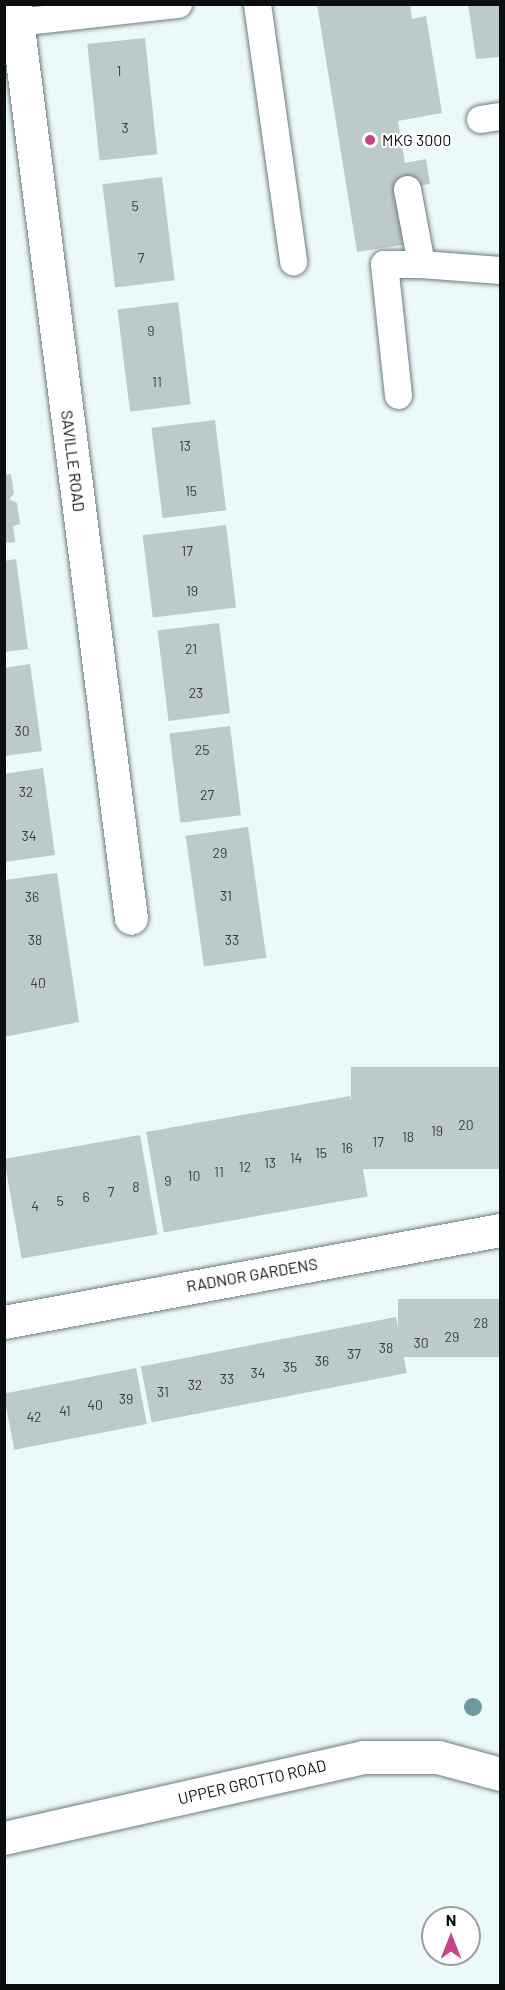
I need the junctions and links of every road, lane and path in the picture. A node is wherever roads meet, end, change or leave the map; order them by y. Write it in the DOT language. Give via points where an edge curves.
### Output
graph roads {
  1 [pos="177,4"];
  2 [pos="257,4"];
  3 [pos="16,13"];
  4 [pos="407,189"];
  5 [pos="293,261"];
  6 [pos="421,264"];
  7 [pos="501,270"];
  8 [pos="399,395"];
  9 [pos="131,918"];
  10 [pos="501,1230"];
  11 [pos="4,1322"];
  12 [pos="501,1774"];
  13 [pos="4,1838"];
  1 -- 3 [label="lane"];
  2 -- 5 [label="lane"];
  3 -- 9 [label="street, SAVILLE ROAD"];
  4 -- 6 [label="lane"];
  6 -- 7 [label="lane"];
  6 -- 8 [label="lane" via="384,264"];
  10 -- 11 [label="street, RADNOR GARDENS"];
  12 -- 13 [label="street, UPPER GROTTO ROAD" via="438,1757 363,1757"];
}
